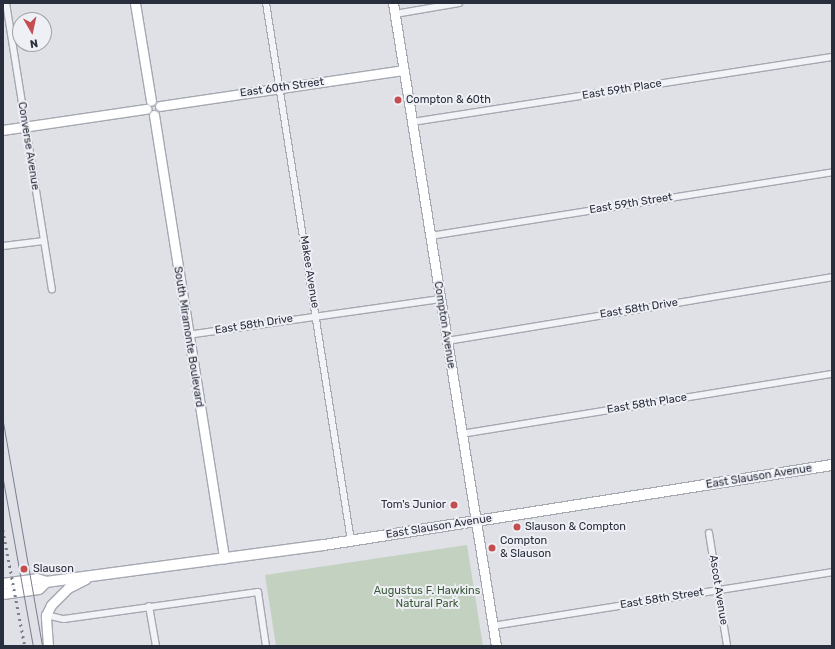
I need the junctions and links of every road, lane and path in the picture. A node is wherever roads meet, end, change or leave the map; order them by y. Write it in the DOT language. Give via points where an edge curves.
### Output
graph roads {
  1 [pos="6,3"];
  2 [pos="135,3"];
  3 [pos="266,3"];
  4 [pos="393,3"];
  5 [pos="458,3"];
  6 [pos="5,14"];
  7 [pos="395,14"];
  8 [pos="832,57"];
  9 [pos="404,70"];
  10 [pos="280,88"];
  11 [pos="151,101"];
  12 [pos="160,106"];
  13 [pos="146,108"];
  14 [pos="154,115"];
  15 [pos="412,122"];
  16 [pos="25,126"];
  17 [pos="3,130"];
  18 [pos="832,172"];
  19 [pos="430,236"];
  20 [pos="44,241"];
  21 [pos="3,246"];
  22 [pos="832,277"];
  23 [pos="52,288"];
  24 [pos="440,299"];
  25 [pos="316,316"];
  26 [pos="187,335"];
  27 [pos="446,342"];
  28 [pos="832,374"];
  29 [pos="461,434"];
  30 [pos="832,465"];
  31 [pos="475,522"];
  32 [pos="709,533"];
  33 [pos="351,541"];
  34 [pos="224,559"];
  35 [pos="832,572"];
  36 [pos="96,576"];
  37 [pos="46,582"];
  38 [pos="3,584"];
  39 [pos="718,590"];
  40 [pos="3,594"];
  41 [pos="149,606"];
  42 [pos="46,615"];
  43 [pos="492,626"];
  44 [pos="48,646"];
  45 [pos="156,646"];
  46 [pos="266,646"];
  47 [pos="496,646"];
  48 [pos="727,646"];
  1 -- 6 [label="street, Converse Avenue"];
  2 -- 11 [label="street"];
  3 -- 10 [label="street, Makee Avenue"];
  4 -- 7 [label="street, Compton Avenue"];
  5 -- 7 [label="street"];
  6 -- 16 [label="street, Converse Avenue"];
  7 -- 9 [label="street, Compton Avenue"];
  8 -- 15 [label="street, East 59th Place"];
  9 -- 10 [label="street, East 60th Street"];
  9 -- 15 [label="street, Compton Avenue"];
  10 -- 12 [label="street, East 60th Street"];
  10 -- 25 [label="street, Makee Avenue"];
  11 -- 12 [label="street"];
  11 -- 13 [label="street"];
  12 -- 14 [label="street"];
  13 -- 14 [label="street" via="149,114"];
  13 -- 16 [label="street"];
  14 -- 26 [label="street, South Miramonte Boulevard"];
  15 -- 19 [label="street, Compton Avenue"];
  16 -- 17 [label="street"];
  16 -- 20 [label="street, Converse Avenue"];
  18 -- 19 [label="street, East 59th Street"];
  19 -- 24 [label="street, Compton Avenue"];
  20 -- 21 [label="street"];
  20 -- 23 [label="street, Converse Avenue"];
  22 -- 27 [label="street, East 58th Drive"];
  24 -- 25 [label="street, East 58th Drive"];
  24 -- 27 [label="street, Compton Avenue"];
  25 -- 26 [label="street, East 58th Drive"];
  25 -- 33 [label="street, Makee Avenue"];
  26 -- 34 [label="street, South Miramonte Boulevard"];
  27 -- 29 [label="street, Compton Avenue"];
  28 -- 29 [label="street, East 58th Place"];
  29 -- 31 [label="street, Compton Avenue"];
  30 -- 31 [label="main road, East Slauson Avenue"];
  31 -- 33 [label="main road, East Slauson Avenue"];
  31 -- 43 [label="street, Compton Avenue"];
  32 -- 39 [label="street, Ascot Avenue"];
  33 -- 34 [label="main road, East Slauson Avenue"];
  34 -- 36 [label="main road, East Slauson Avenue"];
  35 -- 39 [label="street, East 58th Street"];
  36 -- 37 [label="main road, East Slauson Avenue"];
  36 -- 42 [label="street" via="68,588 57,596"];
  37 -- 38 [label="main road, East Slauson Avenue" via="37,579"];
  37 -- 40 [label="main road, East Slauson Avenue" via="39,589"];
  39 -- 43 [label="street, East 58th Street"];
  39 -- 48 [label="street, Ascot Avenue"];
  41 -- 42 [label="street" via="64,619"];
  41 -- 45 [label="street"];
  41 -- 46 [label="street" via="258,592"];
  42 -- 44 [label="street"];
  43 -- 47 [label="street, Compton Avenue"];
}
